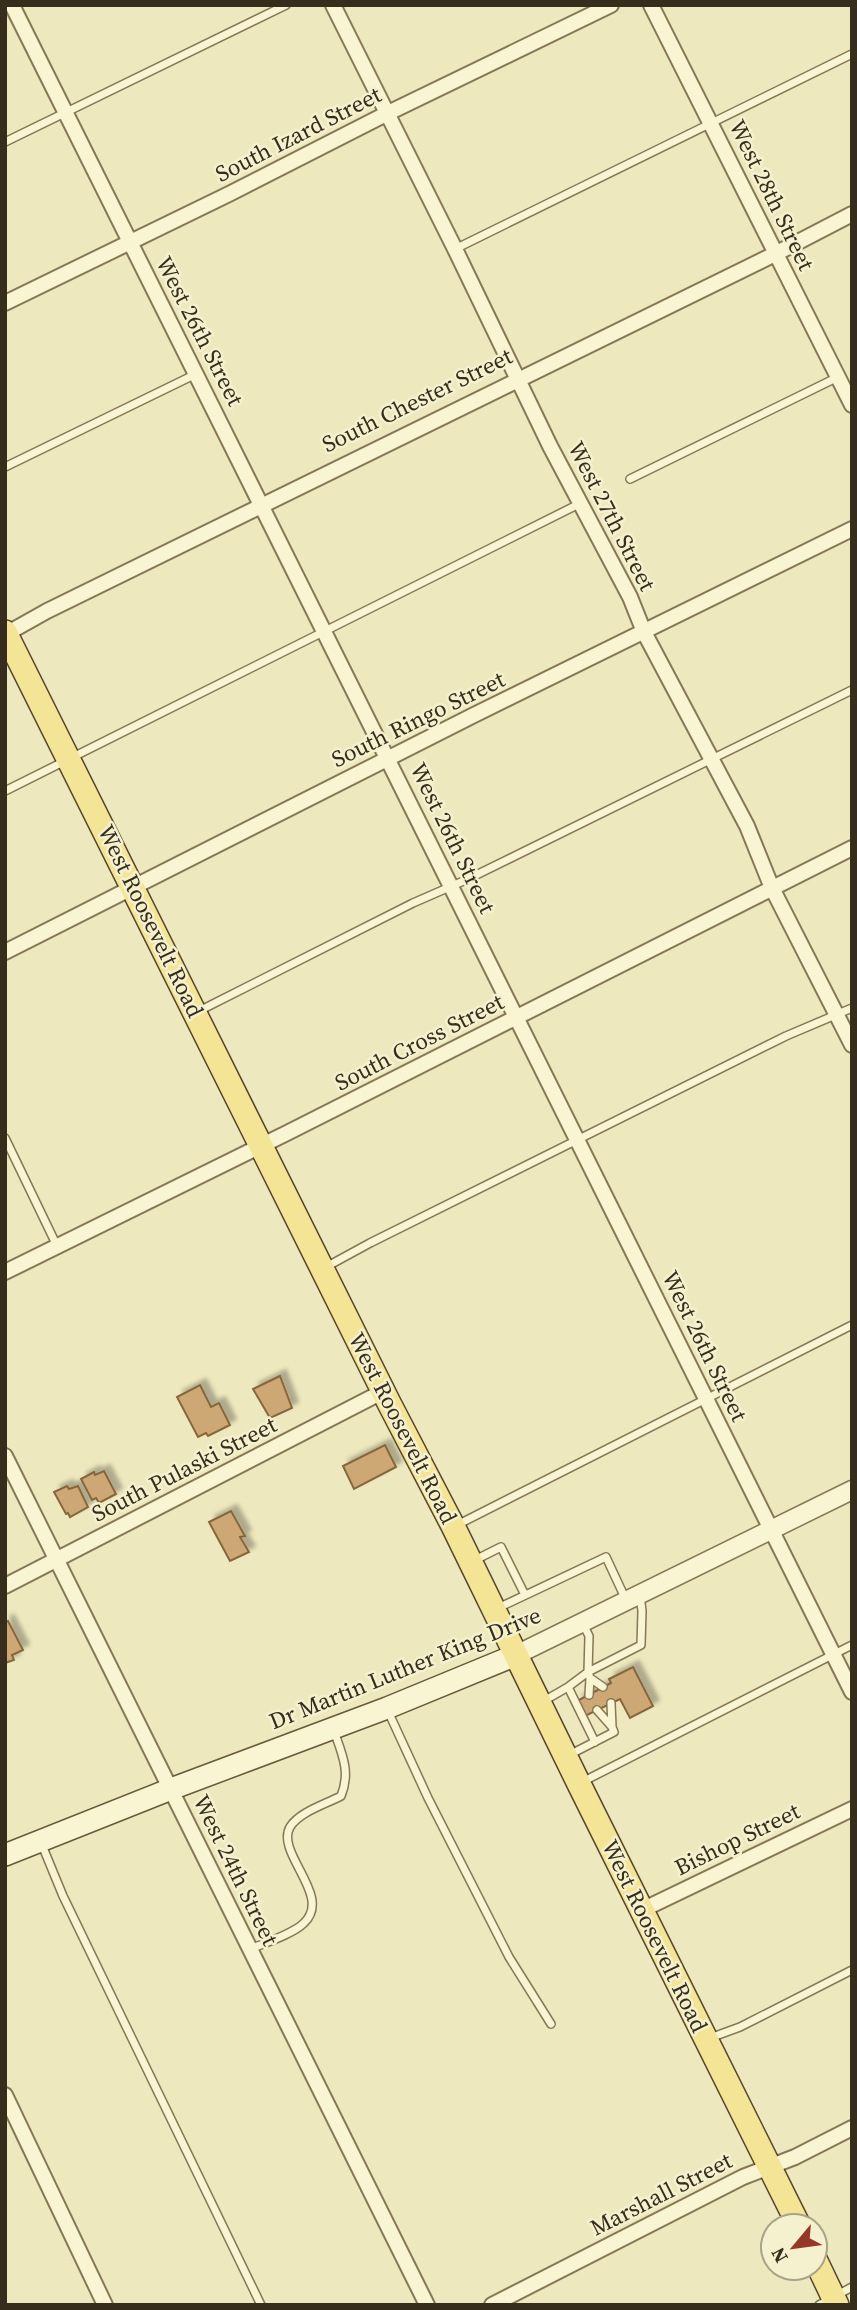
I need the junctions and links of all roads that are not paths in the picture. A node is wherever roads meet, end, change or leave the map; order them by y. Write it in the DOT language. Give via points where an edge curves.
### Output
graph roads {
  1 [pos="12,5"];
  2 [pos="286,5"];
  3 [pos="333,5"];
  4 [pos="611,5"];
  5 [pos="651,5"];
  6 [pos="852,54"];
  7 [pos="67,113"];
  8 [pos="386,114"];
  9 [pos="710,123"];
  10 [pos="5,142"];
  11 [pos="852,214"];
  12 [pos="130,243"];
  13 [pos="455,249"];
  14 [pos="775,254"];
  15 [pos="5,303"];
  16 [pos="196,374"];
  17 [pos="838,377"];
  18 [pos="518,380"];
  19 [pos="852,405"];
  20 [pos="5,467"];
  21 [pos="630,479"];
  22 [pos="581,503"];
  23 [pos="262,506"];
  24 [pos="852,529"];
  25 [pos="325,632"];
  26 [pos="643,632"];
  27 [pos="6,633"];
  28 [pos="852,690"];
  29 [pos="70,758"];
  30 [pos="387,758"];
  31 [pos="711,758"];
  32 [pos="5,791"];
  33 [pos="852,848"];
  34 [pos="451,885"];
  35 [pos="134,888"];
  36 [pos="772,888"];
  37 [pos="5,952"];
  38 [pos="852,1008"];
  39 [pos="196,1013"];
  40 [pos="837,1015"];
  41 [pos="517,1018"];
  42 [pos="852,1045"];
  43 [pos="5,1138"];
  44 [pos="577,1140"];
  45 [pos="263,1145"];
  46 [pos="57,1246"];
  47 [pos="322,1269"];
  48 [pos="5,1272"];
  49 [pos="852,1325"];
  50 [pos="384,1391"];
  51 [pos="706,1400"];
  52 [pos="5,1455"];
  53 [pos="852,1490"];
  54 [pos="453,1527"];
  55 [pos="771,1530"];
  56 [pos="57,1560"];
  57 [pos="471,1562"];
  58 [pos="5,1586"];
  59 [pos="525,1595"];
  60 [pos="633,1597"];
  61 [pos="494,1610"];
  62 [pos="582,1622"];
  63 [pos="852,1645"];
  64 [pos="833,1654"];
  65 [pos="516,1655"];
  66 [pos="589,1675"];
  67 [pos="568,1686"];
  68 [pos="603,1687"];
  69 [pos="852,1692"];
  70 [pos="589,1695"];
  71 [pos="611,1703"];
  72 [pos="540,1704"];
  73 [pos="387,1708"];
  74 [pos="597,1710"];
  75 [pos="612,1727"];
  76 [pos="333,1728"];
  77 [pos="595,1742"];
  78 [pos="566,1757"];
  79 [pos="579,1784"];
  80 [pos="170,1789"];
  81 [pos="852,1809"];
  82 [pos="40,1841"];
  83 [pos="5,1855"];
  84 [pos="642,1910"];
  85 [pos="250,1949"];
  86 [pos="852,1970"];
  87 [pos="551,2024"];
  88 [pos="706,2039"];
  89 [pos="5,2095"];
  90 [pos="852,2128"];
  91 [pos="769,2166"];
  92 [pos="792,2212"];
  93 [pos="827,2282"];
  94 [pos="835,2298"];
  95 [pos="105,2305"];
  96 [pos="261,2305"];
  97 [pos="427,2305"];
  98 [pos="492,2305"];
  1 -- 7 [label="street, West 26th Street"];
  2 -- 7 [label="lane"];
  3 -- 8 [label="street, West 27th Street"];
  4 -- 8 [label="street, South Izard Street"];
  5 -- 9 [label="street, West 28th Street"];
  6 -- 9 [label="lane"];
  7 -- 10 [label="lane"];
  7 -- 12 [label="street, West 26th Street"];
  8 -- 12 [label="street, South Izard Street"];
  8 -- 13 [label="street, West 27th Street"];
  9 -- 13 [label="lane"];
  9 -- 14 [label="street, West 28th Street"];
  11 -- 14 [label="street, South Chester Street"];
  12 -- 15 [label="street, South Izard Street"];
  12 -- 16 [label="street, West 26th Street"];
  13 -- 18 [label="street, West 27th Street"];
  14 -- 17 [label="street, West 28th Street"];
  14 -- 18 [label="street, South Chester Street"];
  16 -- 20 [label="lane"];
  16 -- 23 [label="street, West 26th Street"];
  17 -- 19 [label="street, West 28th Street"];
  17 -- 21 [label="lane"];
  18 -- 22 [label="street, West 27th Street"];
  18 -- 23 [label="street, South Chester Street"];
  22 -- 25 [label="lane"];
  22 -- 26 [label="street, West 27th Street"];
  23 -- 25 [label="street, West 26th Street"];
  23 -- 27 [label="street, South Chester Street"];
  24 -- 26 [label="street, South Ringo Street"];
  25 -- 29 [label="lane"];
  25 -- 30 [label="street, West 26th Street"];
  26 -- 30 [label="street, South Ringo Street"];
  26 -- 31 [label="street, West 27th Street"];
  27 -- 29 [label="main road, West Roosevelt Road"];
  28 -- 31 [label="lane"];
  29 -- 32 [label="lane"];
  29 -- 35 [label="main road, West Roosevelt Road"];
  30 -- 34 [label="street, West 26th Street"];
  30 -- 35 [label="street, South Ringo Street"];
  31 -- 34 [label="lane"];
  31 -- 36 [label="street, West 27th Street" via="747,826"];
  33 -- 36 [label="street, South Cross Street"];
  34 -- 39 [label="lane"];
  34 -- 41 [label="street, West 26th Street"];
  35 -- 37 [label="street, South Ringo Street"];
  35 -- 39 [label="main road, West Roosevelt Road"];
  36 -- 40 [label="street, West 27th Street"];
  36 -- 41 [label="street, South Cross Street"];
  38 -- 40 [label="lane"];
  39 -- 45 [label="main road, West Roosevelt Road"];
  40 -- 42 [label="street, West 27th Street"];
  40 -- 44 [label="lane"];
  41 -- 44 [label="street, West 26th Street"];
  41 -- 45 [label="street, South Cross Street"];
  43 -- 46 [label="lane"];
  44 -- 47 [label="lane"];
  44 -- 51 [label="street, West 26th Street"];
  45 -- 46 [label="street, South Cross Street"];
  45 -- 47 [label="main road, West Roosevelt Road"];
  46 -- 48 [label="street, South Cross Street"];
  47 -- 50 [label="main road, West Roosevelt Road"];
  49 -- 51 [label="lane"];
  50 -- 54 [label="main road, West Roosevelt Road"];
  50 -- 56 [label="street, South Pulaski Street"];
  51 -- 54 [label="lane"];
  51 -- 55 [label="street, West 26th Street"];
  52 -- 56 [label="street, West 24th Street"];
  53 -- 55 [label="street, Dr Martin Luther King Drive"];
  54 -- 57 [label="main road, West Roosevelt Road"];
  55 -- 60 [label="street, Dr Martin Luther King Drive"];
  55 -- 64 [label="street, West 26th Street"];
  56 -- 58 [label="street, South Pulaski Street"];
  56 -- 80 [label="street, West 24th Street"];
  57 -- 59 [label="lane" via="501,1546"];
  57 -- 61 [label="main road, West Roosevelt Road"];
  59 -- 60 [label="lane" via="606,1557"];
  59 -- 61 [label="lane"];
  60 -- 62 [label="street, Dr Martin Luther King Drive"];
  60 -- 66 [label="lane" via="642,1611 641,1645"];
  61 -- 65 [label="main road, West Roosevelt Road"];
  62 -- 65 [label="street, Dr Martin Luther King Drive"];
  62 -- 66 [label="lane" via="589,1636"];
  63 -- 64 [label="lane"];
  64 -- 69 [label="street, West 26th Street"];
  64 -- 79 [label="lane"];
  65 -- 72 [label="main road, West Roosevelt Road"];
  65 -- 73 [label="main road, Dr Martin Luther King Drive"];
  66 -- 67 [label="lane"];
  66 -- 68 [label="lane"];
  66 -- 70 [label="lane"];
  67 -- 72 [label="lane"];
  67 -- 77 [label="lane"];
  71 -- 75 [label="lane"];
  72 -- 78 [label="main road, West Roosevelt Road"];
  73 -- 76 [label="main road, Dr Martin Luther King Drive"];
  73 -- 87 [label="lane" via="509,1957"];
  74 -- 75 [label="lane"];
  75 -- 77 [label="lane" via="614,1732"];
  76 -- 80 [label="main road, Dr Martin Luther King Drive"];
  76 -- 85 [label="lane" via="347,1775 341,1796 303,1815 288,1833 309,1889 310,1916 303,1925"];
  77 -- 78 [label="lane"];
  78 -- 79 [label="main road, West Roosevelt Road"];
  79 -- 84 [label="main road, West Roosevelt Road"];
  80 -- 82 [label="main road, Dr Martin Luther King Drive"];
  80 -- 85 [label="street, West 24th Street"];
  81 -- 84 [label="street, Bishop Street"];
  82 -- 83 [label="main road, Dr Martin Luther King Drive"];
  82 -- 96 [label="lane"];
  84 -- 88 [label="main road, West Roosevelt Road"];
  85 -- 97 [label="street, West 24th Street"];
  86 -- 88 [label="lane" via="740,2027"];
  88 -- 91 [label="main road, West Roosevelt Road"];
  89 -- 95 [label="street"];
  90 -- 91 [label="street, Marshall Street"];
  91 -- 92 [label="main road, West Roosevelt Road"];
  91 -- 98 [label="street, Marshall Street"];
  93 -- 94 [label="main road"];
}
